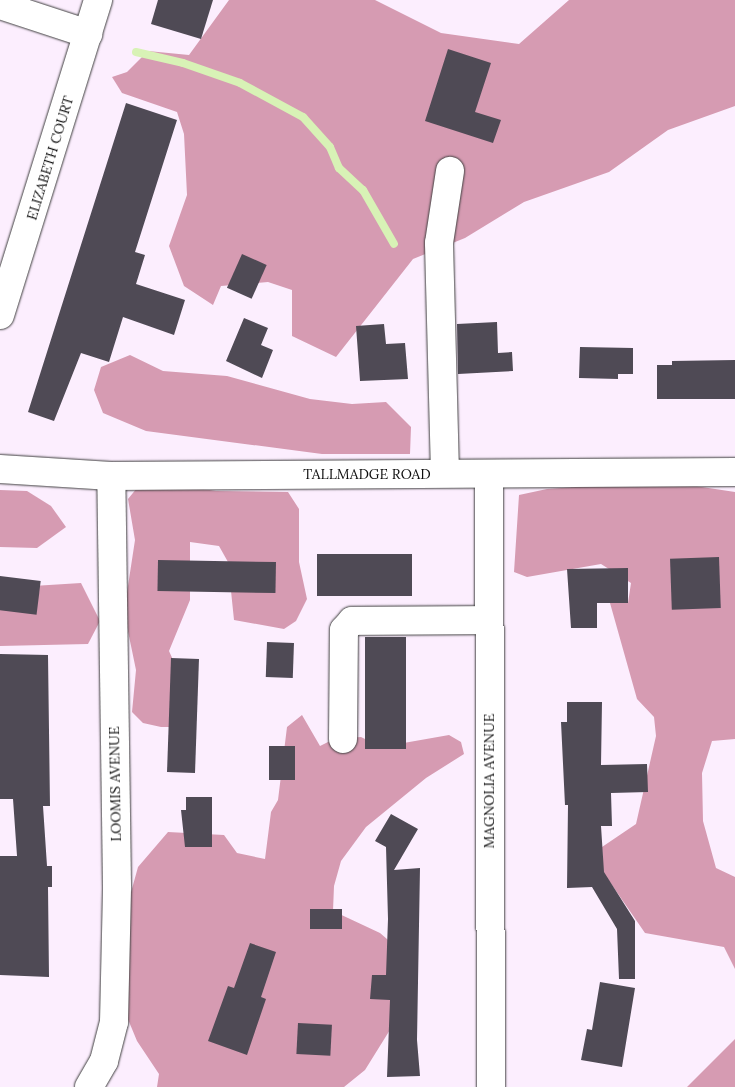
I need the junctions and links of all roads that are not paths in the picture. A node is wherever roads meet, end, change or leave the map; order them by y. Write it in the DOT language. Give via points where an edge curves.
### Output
graph roads {
  1 [pos="98,0"];
  2 [pos="0,5"];
  3 [pos="88,34"];
  4 [pos="450,171"];
  5 [pos="0,315"];
  6 [pos="0,469"];
  7 [pos="735,472"];
  8 [pos="445,474"];
  9 [pos="489,474"];
  10 [pos="111,476"];
  11 [pos="488,620"];
  12 [pos="343,739"];
  13 [pos="90,1087"];
  14 [pos="491,1087"];
  1 -- 3 [label="street, ELIZABETH COURT"];
  2 -- 3 [label="street"];
  3 -- 5 [label="street, ELIZABETH COURT"];
  4 -- 8 [label="street" via="439,243"];
  6 -- 10 [label="street, TALLMADGE ROAD"];
  7 -- 9 [label="street, TALLMADGE ROAD"];
  8 -- 9 [label="street, TALLMADGE ROAD"];
  8 -- 10 [label="street, TALLMADGE ROAD"];
  9 -- 11 [label="street, MAGNOLIA AVENUE"];
  10 -- 13 [label="street, LOOMIS AVENUE" via="117,886 114,1008 110,1042"];
  11 -- 12 [label="street" via="352,621 344,630"];
  11 -- 14 [label="street, MAGNOLIA AVENUE"];
}
